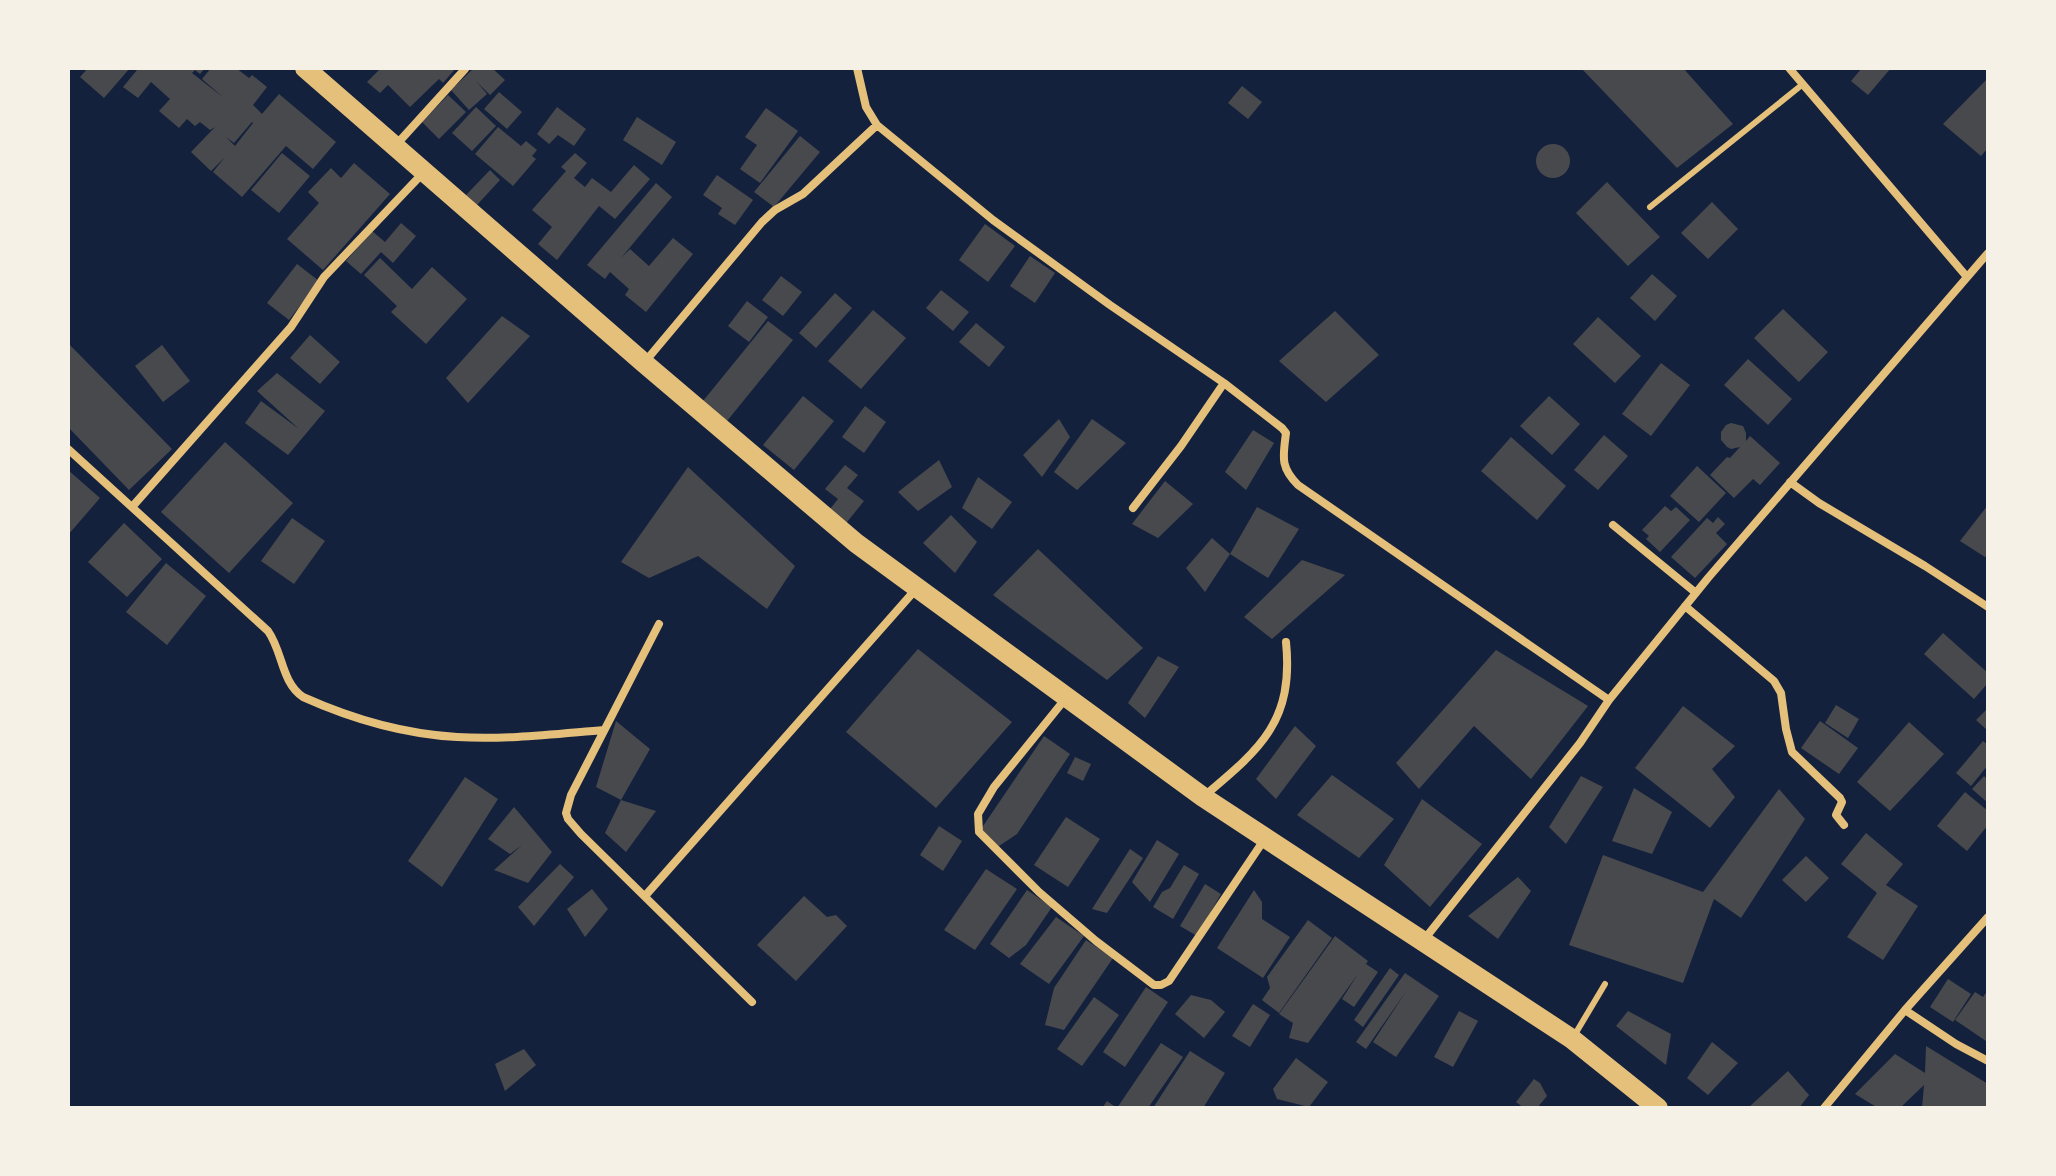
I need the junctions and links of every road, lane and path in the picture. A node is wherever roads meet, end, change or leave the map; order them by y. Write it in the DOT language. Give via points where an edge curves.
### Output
graph roads {
  1 [pos="305,68"];
  2 [pos="857,68"];
  3 [pos="1789,68"];
  4 [pos="465,69"];
  5 [pos="1803,84"];
  6 [pos="877,125"];
  7 [pos="394,147"];
  8 [pos="423,173"];
  9 [pos="1650,207"];
  10 [pos="1988,253"];
  11 [pos="1967,277"];
  12 [pos="644,363"];
  13 [pos="1224,383"];
  14 [pos="68,449"];
  15 [pos="1793,485"];
  16 [pos="132,507"];
  17 [pos="1133,508"];
  18 [pos="1613,525"];
  19 [pos="917,588"];
  20 [pos="1696,593"];
  21 [pos="1988,607"];
  22 [pos="1689,609"];
  23 [pos="659,624"];
  24 [pos="1286,642"];
  25 [pos="1066,697"];
  26 [pos="1609,700"];
  27 [pos="604,730"];
  28 [pos="1203,797"];
  29 [pos="1844,825"];
  30 [pos="1265,839"];
  31 [pos="645,896"];
  32 [pos="1988,917"];
  33 [pos="1423,941"];
  34 [pos="1605,984"];
  35 [pos="752,1002"];
  36 [pos="1905,1010"];
  37 [pos="1572,1039"];
  38 [pos="1988,1061"];
  39 [pos="1658,1108"];
  40 [pos="1824,1108"];
  1 -- 7 [label="highway"];
  2 -- 6 [label="street" via="866,107"];
  3 -- 5 [label="street"];
  4 -- 7 [label="street"];
  5 -- 9 [label="lane"];
  5 -- 11 [label="street"];
  6 -- 12 [label="street" via="803,194 762,222"];
  6 -- 13 [label="street" via="993,220"];
  7 -- 8 [label="highway"];
  8 -- 12 [label="highway"];
  8 -- 16 [label="street" via="324,277 291,327"];
  10 -- 11 [label="street"];
  11 -- 15 [label="street"];
  12 -- 19 [label="highway" via="856,543"];
  13 -- 17 [label="street"];
  13 -- 26 [label="street" via="1285,431 1284,465 1298,485"];
  14 -- 16 [label="street"];
  15 -- 20 [label="street"];
  15 -- 21 [label="street"];
  16 -- 27 [label="street" via="268,631 290,685 303,697 371,723 426,734 497,738"];
  18 -- 20 [label="street"];
  19 -- 25 [label="highway"];
  19 -- 31 [label="street"];
  20 -- 22 [label="street"];
  22 -- 26 [label="street"];
  22 -- 29 [label="street" via="1778,686 1792,752 1840,798 1836,815"];
  23 -- 27 [label="street"];
  24 -- 28 [label="street" via="1288,680 1275,721 1247,760"];
  25 -- 28 [label="highway"];
  25 -- 30 [label="street" via="994,787 978,814 979,832 1039,892 1154,985 1169,981"];
  26 -- 33 [label="street"];
  27 -- 31 [label="street" via="566,813"];
  28 -- 30 [label="highway"];
  30 -- 33 [label="highway"];
  31 -- 35 [label="street"];
  32 -- 36 [label="street"];
  33 -- 37 [label="highway"];
  34 -- 37 [label="lane"];
  36 -- 38 [label="street"];
  36 -- 40 [label="street"];
  37 -- 39 [label="highway"];
}
